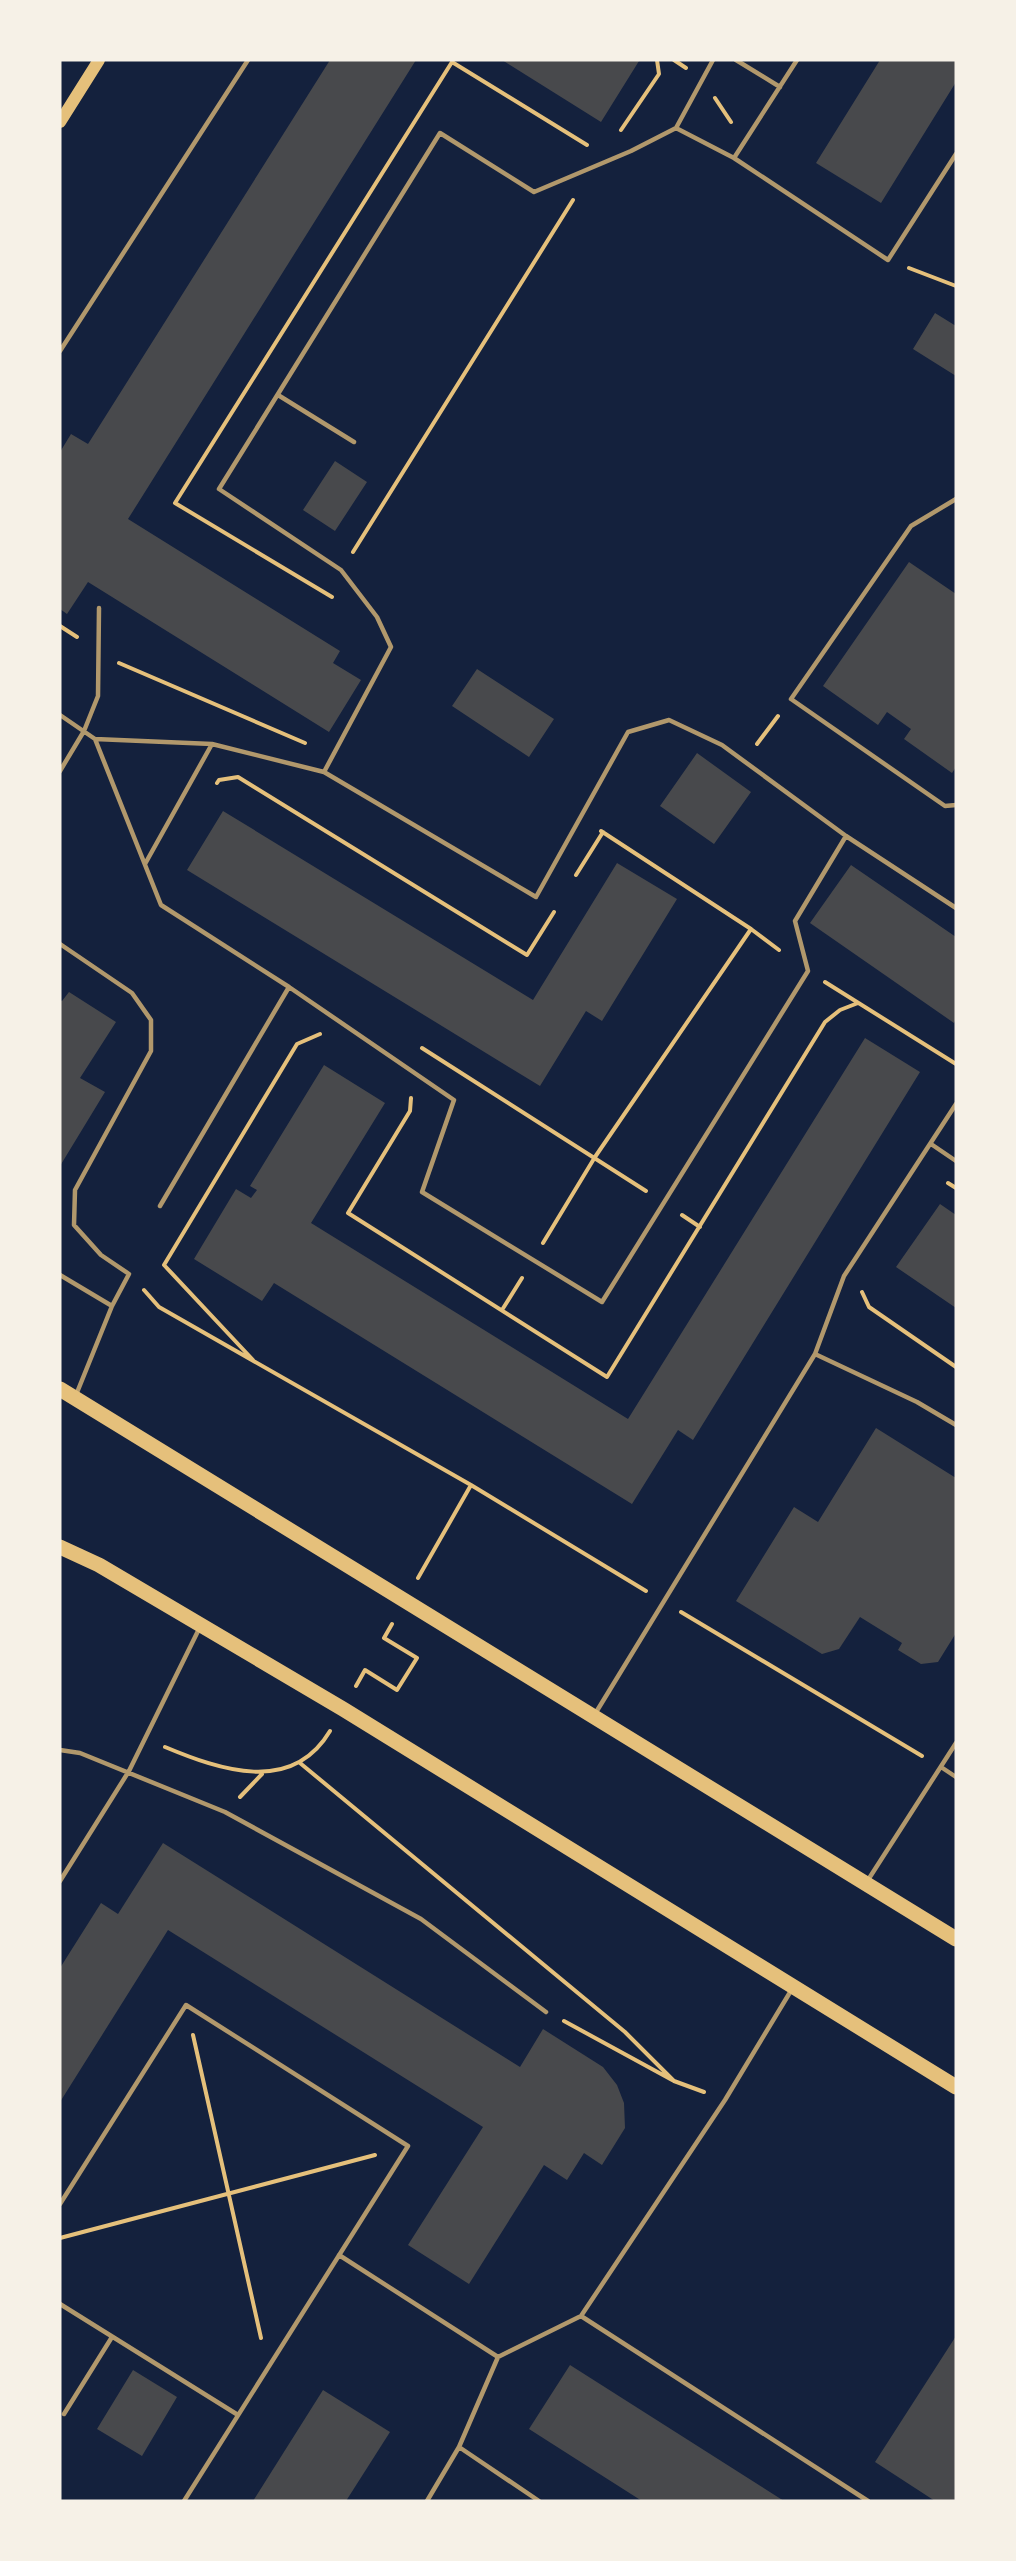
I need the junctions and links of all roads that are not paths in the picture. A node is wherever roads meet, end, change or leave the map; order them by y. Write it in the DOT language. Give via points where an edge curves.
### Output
graph roads {
  1 [pos="99,60"];
  2 [pos="248,60"];
  3 [pos="713,60"];
  4 [pos="736,60"];
  5 [pos="797,60"];
  6 [pos="780,87"];
  7 [pos="60,122"];
  8 [pos="676,128"];
  9 [pos="956,154"];
  10 [pos="734,158"];
  11 [pos="60,351"];
  12 [pos="278,395"];
  13 [pos="354,442"];
  14 [pos="956,499"];
  15 [pos="99,608"];
  16 [pos="60,715"];
  17 [pos="84,731"];
  18 [pos="95,739"];
  19 [pos="212,744"];
  20 [pos="60,771"];
  21 [pos="324,772"];
  22 [pos="956,805"];
  23 [pos="846,836"];
  24 [pos="145,864"];
  25 [pos="956,908"];
  26 [pos="60,944"];
  27 [pos="289,987"];
  28 [pos="956,1104"];
  29 [pos="931,1144"];
  30 [pos="956,1161"];
  31 [pos="160,1206"];
  32 [pos="60,1275"];
  33 [pos="112,1306"];
  34 [pos="815,1354"];
  35 [pos="60,1389"];
  36 [pos="75,1397"];
  37 [pos="956,1425"];
  38 [pos="60,1547"];
  39 [pos="201,1624"];
  40 [pos="593,1716"];
  41 [pos="956,1743"];
  42 [pos="60,1750"];
  43 [pos="941,1767"];
  44 [pos="129,1772"];
  45 [pos="956,1777"];
  46 [pos="60,1881"];
  47 [pos="867,1883"];
  48 [pos="956,1939"];
  49 [pos="793,1988"];
  50 [pos="546,2012"];
  51 [pos="956,2087"];
  52 [pos="60,2204"];
  53 [pos="339,2255"];
  54 [pos="60,2304"];
  55 [pos="581,2316"];
  56 [pos="112,2337"];
  57 [pos="498,2357"];
  58 [pos="64,2414"];
  59 [pos="238,2415"];
  60 [pos="459,2448"];
  61 [pos="184,2501"];
  62 [pos="427,2501"];
  63 [pos="539,2501"];
  64 [pos="868,2501"];
  1 -- 7 [label="main road"];
  2 -- 11 [label="lane"];
  3 -- 8 [label="lane"];
  4 -- 6 [label="lane"];
  5 -- 6 [label="lane"];
  6 -- 10 [label="lane"];
  8 -- 10 [label="lane"];
  8 -- 12 [label="lane" via="534,192 440,133"];
  9 -- 10 [label="lane" via="888,260"];
  12 -- 13 [label="lane"];
  12 -- 21 [label="lane" via="219,489 341,570 377,617 391,647"];
  14 -- 22 [label="lane" via="911,526 791,699 945,806"];
  15 -- 17 [label="lane" via="98,696"];
  16 -- 17 [label="lane"];
  17 -- 18 [label="lane"];
  17 -- 20 [label="lane"];
  18 -- 19 [label="lane"];
  18 -- 24 [label="lane"];
  19 -- 21 [label="lane"];
  19 -- 24 [label="lane"];
  21 -- 23 [label="lane" via="536,897 628,732 669,720 722,745"];
  23 -- 25 [label="lane"];
  23 -- 27 [label="lane" via="795,921 808,971 602,1302 422,1192 454,1100"];
  24 -- 27 [label="lane" via="161,905"];
  26 -- 33 [label="lane" via="132,993 151,1020 151,1051 75,1190 74,1225 101,1255 129,1274"];
  27 -- 31 [label="lane"];
  28 -- 29 [label="lane"];
  29 -- 30 [label="lane"];
  29 -- 34 [label="lane" via="844,1276"];
  32 -- 33 [label="lane"];
  33 -- 36 [label="lane"];
  34 -- 37 [label="lane" via="917,1402"];
  34 -- 40 [label="lane"];
  35 -- 36 [label="main road"];
  36 -- 40 [label="main road"];
  38 -- 39 [label="main road"];
  39 -- 44 [label="lane"];
  39 -- 49 [label="main road"];
  40 -- 47 [label="main road"];
  41 -- 43 [label="lane"];
  42 -- 44 [label="lane" via="80,1753"];
  43 -- 45 [label="lane"];
  43 -- 47 [label="lane"];
  44 -- 46 [label="lane"];
  44 -- 50 [label="lane" via="225,1812 421,1919"];
  47 -- 48 [label="main road"];
  49 -- 51 [label="main road"];
  49 -- 55 [label="lane" via="725,2100"];
  52 -- 53 [label="lane" via="186,2005 408,2146"];
  53 -- 57 [label="lane"];
  53 -- 59 [label="lane"];
  54 -- 56 [label="lane"];
  55 -- 57 [label="lane"];
  55 -- 64 [label="lane"];
  56 -- 58 [label="lane"];
  56 -- 59 [label="lane"];
  57 -- 60 [label="lane"];
  59 -- 61 [label="lane"];
  60 -- 62 [label="lane"];
  60 -- 63 [label="lane"];
}
